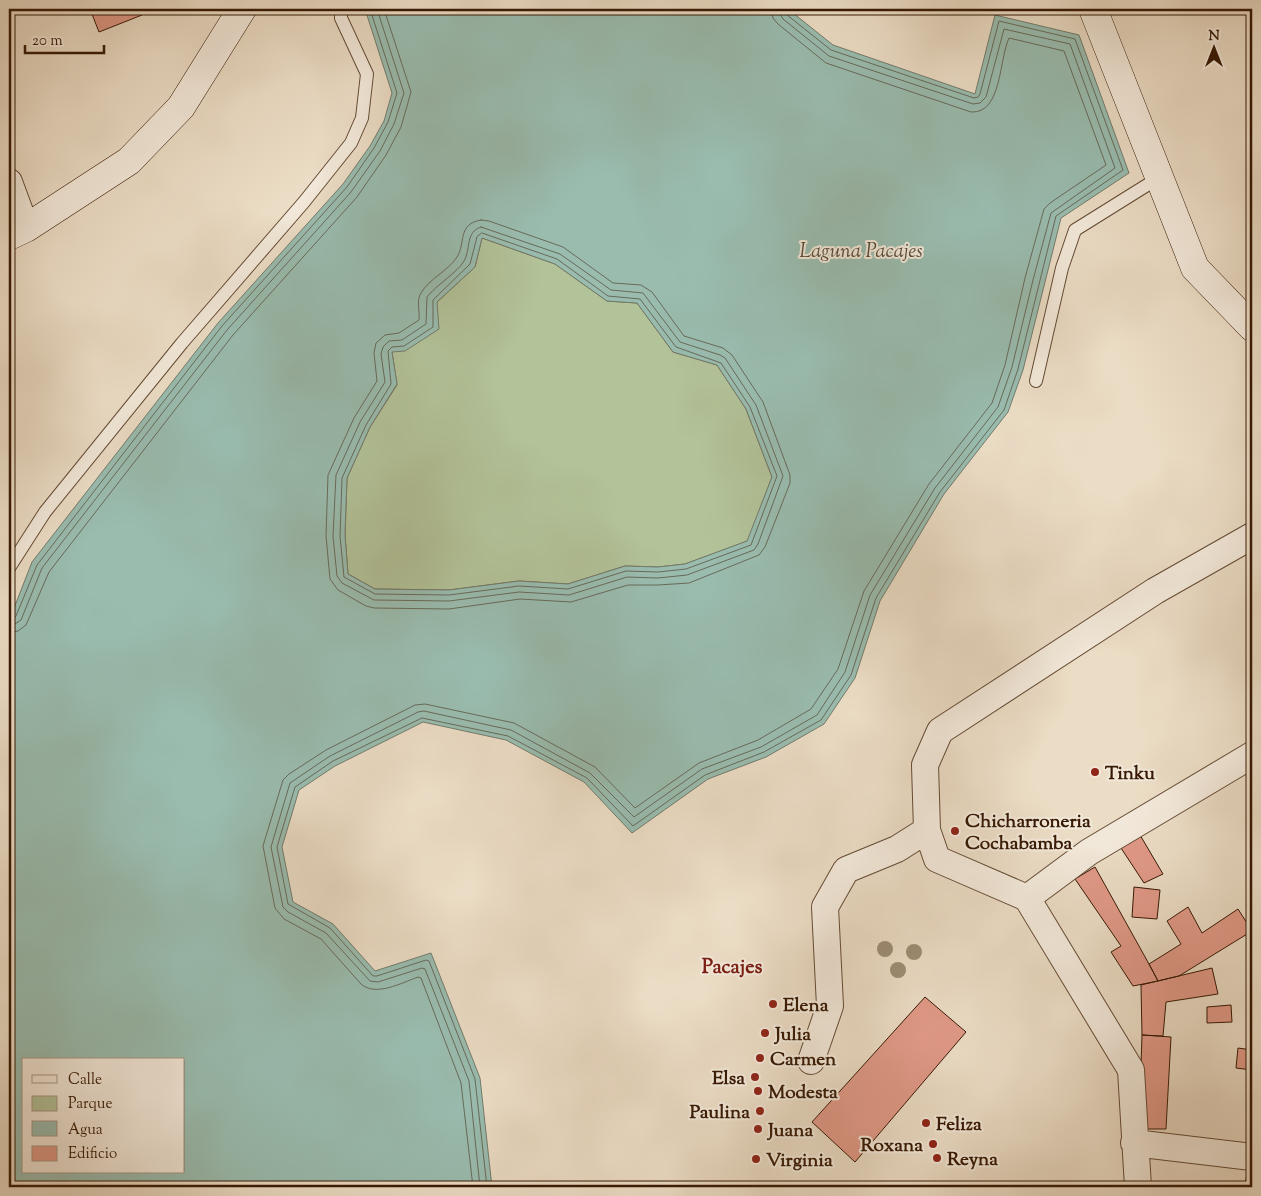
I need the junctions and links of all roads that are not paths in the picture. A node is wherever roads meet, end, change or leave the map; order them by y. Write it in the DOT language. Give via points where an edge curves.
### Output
graph roads {
  1 [pos="242,9"];
  2 [pos="341,9"];
  3 [pos="1093,9"];
  4 [pos="1160,177"];
  5 [pos="9,182"];
  6 [pos="17,232"];
  7 [pos="1252,327"];
  8 [pos="1036,381"];
  9 [pos="1252,536"];
  10 [pos="9,568"];
  11 [pos="1252,755"];
  12 [pos="927,830"];
  13 [pos="1027,898"];
  14 [pos="811,1060"];
  15 [pos="1134,1143"];
  16 [pos="1252,1157"];
  17 [pos="1138,1187"];
  1 -- 6 [label="main road" via="181,107 129,161"];
  2 -- 10 [label="lane" via="341,18 367,74 362,118 351,143 45,512"];
  3 -- 4 [label="main road"];
  4 -- 7 [label="main road" via="1195,268"];
  4 -- 8 [label="lane" via="1074,230"];
  5 -- 6 [label="street"];
  9 -- 12 [label="street" via="1155,590 940,731 925,765"];
  11 -- 13 [label="street" via="1089,852"];
  12 -- 13 [label="street" via="937,859"];
  12 -- 14 [label="street" via="897,849 846,870 826,908 830,1006"];
  13 -- 15 [label="street" via="1131,1070"];
  15 -- 16 [label="street"];
  15 -- 17 [label="street"];
}
